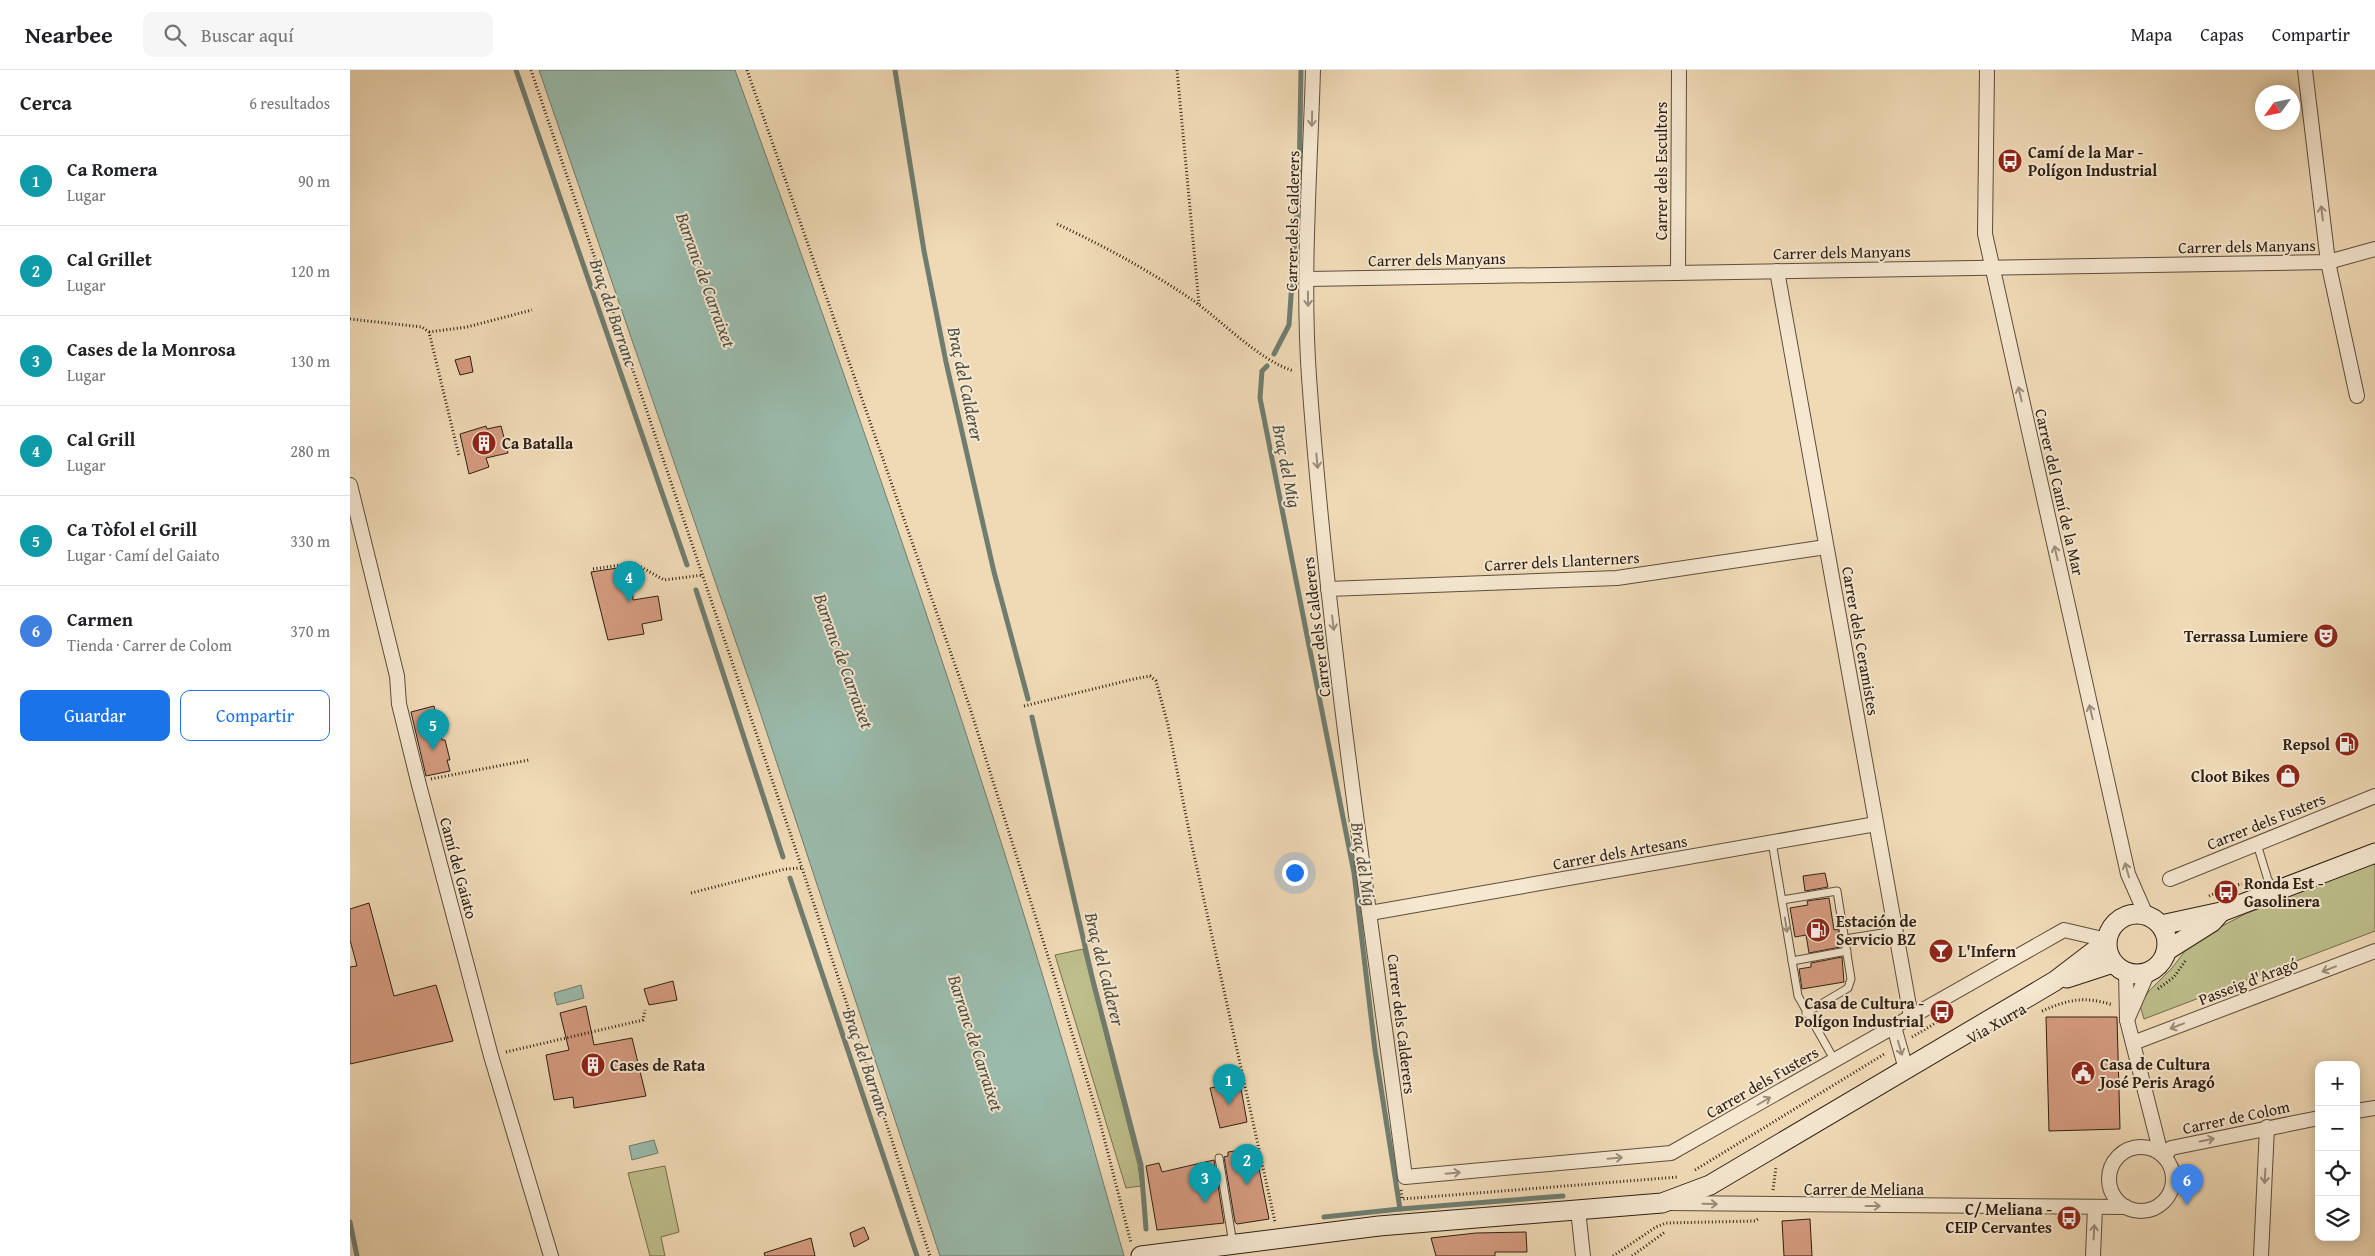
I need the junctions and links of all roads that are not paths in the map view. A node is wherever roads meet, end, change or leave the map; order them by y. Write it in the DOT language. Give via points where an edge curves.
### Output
graph roads {
  1 [pos="1313,70"];
  2 [pos="1679,70"];
  3 [pos="1987,70"];
  4 [pos="2305,70"];
  5 [pos="2375,249"];
  6 [pos="2328,262"];
  7 [pos="1992,268"];
  8 [pos="1777,271"];
  9 [pos="1678,273"];
  10 [pos="1308,279"];
  11 [pos="2357,396"];
  12 [pos="350,485"];
  13 [pos="1826,547"];
  14 [pos="1328,589"];
  15 [pos="2375,796"];
  16 [pos="1876,824"];
  17 [pos="1772,842"];
  18 [pos="2257,844"];
  19 [pos="2375,854"];
  20 [pos="2170,879"];
  21 [pos="2272,885"];
  22 [pos="1782,900"];
  23 [pos="1370,913"];
  24 [pos="2215,913"];
  25 [pos="2154,920"];
  26 [pos="1895,931"];
  27 [pos="1845,939"];
  28 [pos="2107,941"];
  29 [pos="2166,950"];
  30 [pos="1847,951"];
  31 [pos="2375,952"];
  32 [pos="1792,961"];
  33 [pos="2120,967"];
  34 [pos="2148,972"];
  35 [pos="2056,981"];
  36 [pos="1806,1013"];
  37 [pos="2127,1015"];
  38 [pos="1911,1017"];
  39 [pos="1894,1027"];
  40 [pos="2133,1043"];
  41 [pos="1835,1060"];
  42 [pos="1906,1069"];
  43 [pos="2375,1108"];
  44 [pos="2360,1110"];
  45 [pos="2315,1119"];
  46 [pos="2154,1124"];
  47 [pos="2267,1127"];
  48 [pos="2139,1147"];
  49 [pos="2163,1156"];
  50 [pos="1219,1158"];
  51 [pos="1403,1183"];
  52 [pos="1662,1203"];
  53 [pos="2095,1207"];
  54 [pos="2126,1207"];
  55 [pos="1578,1210"];
  56 [pos="1233,1244"];
  57 [pos="1137,1251"];
  58 [pos="552,1256"];
  59 [pos="1583,1256"];
  60 [pos="2093,1256"];
  61 [pos="2261,1256"];
  1 -- 10 [label="street, Carrer dels Calderers, one-way"];
  2 -- 9 [label="street, Carrer dels Escultors"];
  3 -- 7 [label="street, Carrer del Camí de la Mar" via="1985,234"];
  6 -- 4 [label="street, one-way"];
  5 -- 6 [label="street, Carrer dels Manyans"];
  6 -- 7 [label="street, Carrer dels Manyans"];
  6 -- 11 [label="street"];
  7 -- 8 [label="street, Carrer dels Manyans"];
  25 -- 7 [label="street, Carrer del Camí de la Mar, one-way" via="2128,874"];
  8 -- 9 [label="street, Carrer dels Manyans"];
  8 -- 13 [label="street, Carrer dels Ceramistes"];
  9 -- 10 [label="street, Carrer dels Manyans"];
  10 -- 14 [label="street, Carrer dels Calderers, one-way" via="1309,375"];
  12 -- 58 [label="street, Camí del Gaiato" via="397,676 399,704 418,782 490,1056"];
  13 -- 14 [label="street, Carrer dels Llanterners" via="1617,578"];
  13 -- 16 [label="street, Carrer dels Ceramistes"];
  14 -- 23 [label="street, Carrer dels Calderers, one-way"];
  15 -- 18 [label="street, Carrer dels Fusters"];
  16 -- 17 [label="street, Carrer dels Artesans"];
  16 -- 26 [label="street, Carrer dels Ceramistes"];
  17 -- 22 [label="lane"];
  17 -- 23 [label="street, Carrer dels Artesans"];
  18 -- 20 [label="street, Carrer dels Fusters"];
  18 -- 21 [label="lane"];
  19 -- 21 [label="main road"];
  21 -- 24 [label="main road"];
  22 -- 27 [label="lane" via="1837,891"];
  22 -- 32 [label="lane, one-way"];
  23 -- 51 [label="street, Carrer dels Calderers"];
  24 -- 25 [label="main road"];
  24 -- 29 [label="main road" via="2212,922"];
  25 -- 28 [label="main road" via="2129,914 2113,925"];
  25 -- 29 [label="main road" via="2166,937"];
  26 -- 27 [label="lane"];
  26 -- 38 [label="street, Carrer dels Ceramistes"];
  27 -- 30 [label="lane"];
  28 -- 33 [label="main road" via="2108,953"];
  28 -- 35 [label="main road"];
  28 -- 38 [label="street, Carrer dels Fusters" via="2064,930"];
  29 -- 34 [label="main road" via="2160,963"];
  30 -- 32 [label="lane"];
  30 -- 36 [label="lane" via="1852,979 1848,988"];
  31 -- 40 [label="street, Passeig d'Aragó, one-way"];
  32 -- 36 [label="lane" via="1798,996"];
  33 -- 34 [label="main road" via="2137,974"];
  33 -- 35 [label="main road"];
  33 -- 37 [label="street"];
  34 -- 37 [label="street"];
  35 -- 42 [label="main road"];
  36 -- 41 [label="lane"];
  37 -- 40 [label="street"];
  38 -- 39 [label="street, Carrer dels Fusters"];
  39 -- 41 [label="street, Carrer dels Fusters"];
  39 -- 42 [label="street, one-way"];
  40 -- 46 [label="street"];
  51 -- 41 [label="street, Carrer dels Fusters, one-way" via="1672,1153"];
  42 -- 52 [label="main road" via="1710,1185"];
  43 -- 44 [label="street"];
  45 -- 47 [label="street, Carrer de Colom"];
  46 -- 48 [label="street"];
  46 -- 49 [label="street"];
  49 -- 47 [label="street, Carrer de Colom, one-way" via="2171,1148"];
  47 -- 61 [label="street, one-way"];
  48 -- 49 [label="street" via="2155,1150"];
  48 -- 54 [label="street" via="2124,1151 2110,1167 2110,1187"];
  49 -- 54 [label="street" via="2172,1175 2168,1196 2144,1211"];
  50 -- 56 [label="lane"];
  52 -- 53 [label="street, Carrer de Meliana, one-way"];
  52 -- 55 [label="main road"];
  53 -- 54 [label="street, Carrer de Meliana"];
  60 -- 53 [label="street, one-way"];
  55 -- 56 [label="main road" via="1378,1226"];
  55 -- 59 [label="street"];
  56 -- 57 [label="main road"];
}
